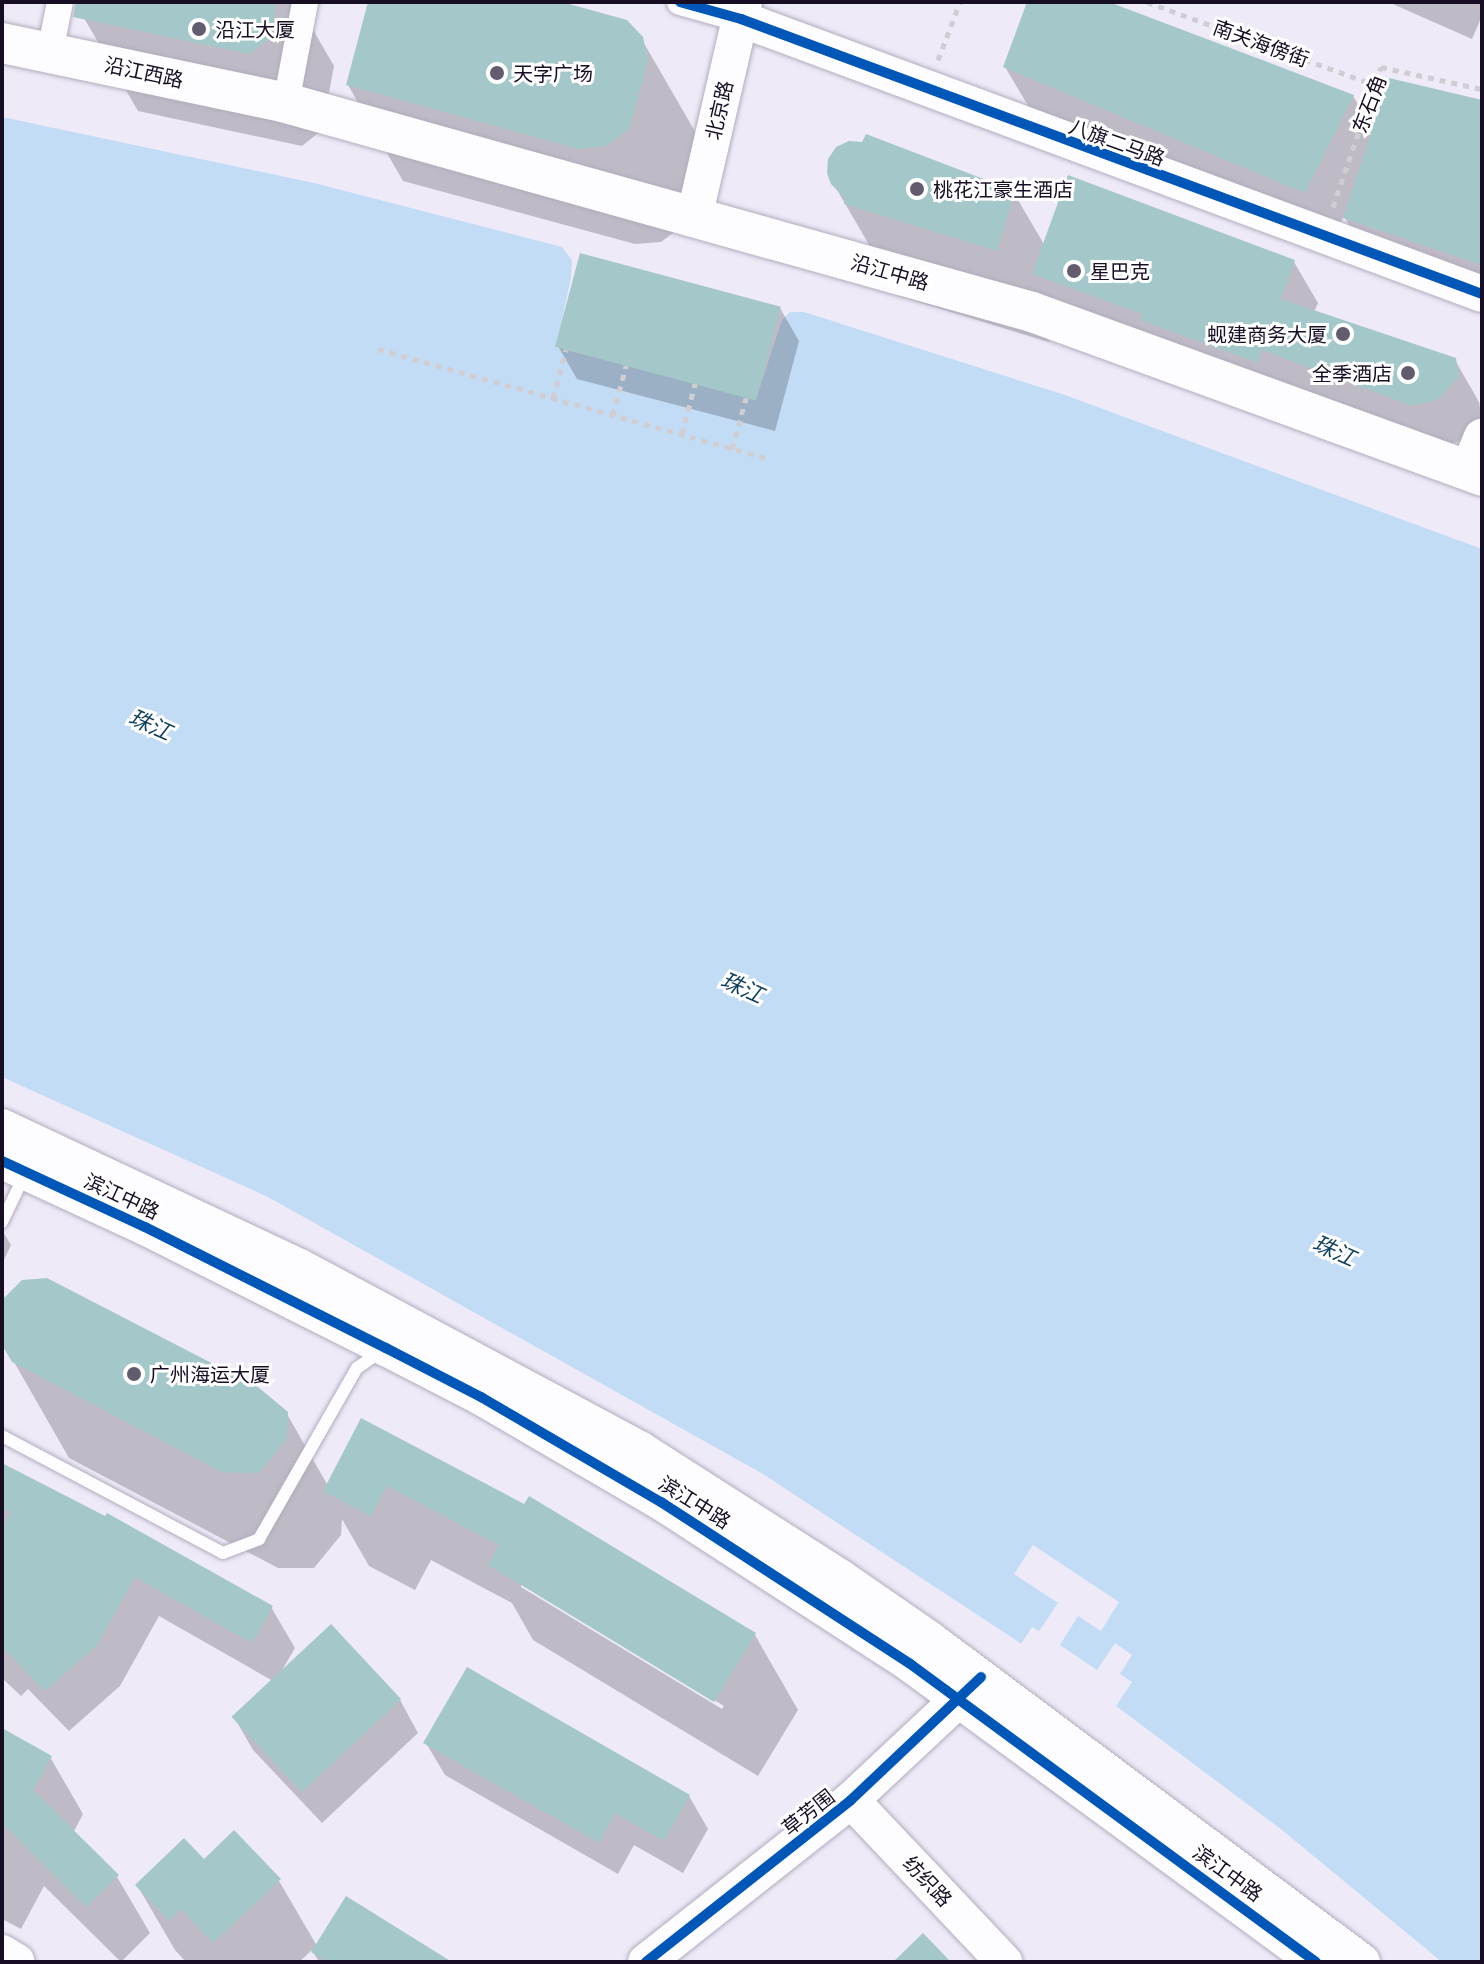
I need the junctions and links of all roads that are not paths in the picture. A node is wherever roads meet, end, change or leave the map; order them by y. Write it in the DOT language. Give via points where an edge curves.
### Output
graph roads {
  1 [pos="60,2"];
  2 [pos="305,2"];
  3 [pos="680,2"];
  4 [pos="743,10"];
  5 [pos="2,43"];
  6 [pos="50,52"];
  7 [pos="2,63"];
  8 [pos="284,115"];
  9 [pos="694,218"];
  10 [pos="1482,294"];
  11 [pos="1477,461"];
  12 [pos="2,1127"];
  13 [pos="14,1166"];
  14 [pos="2,1222"];
  15 [pos="386,1348"];
  16 [pos="2,1436"];
  17 [pos="971,1689"];
  18 [pos="851,1800"];
  19 [pos="2,1953"];
  20 [pos="17,1962"];
  21 [pos="646,1962"];
  22 [pos="1004,1962"];
  23 [pos="1316,1962"];
  24 [pos="1362,1962"];
  1 -- 6 [label="street"];
  2 -- 8 [label="street"];
  3 -- 4 [label="street"];
  4 -- 9 [label="main road, 北京路"];
  4 -- 10 [label="main road, 八旗二马路" via="927,90"];
  5 -- 6 [label="main road, 沿江西路"];
  6 -- 8 [label="main road, 沿江西路"];
  7 -- 8 [label="main road, 沿江西路"];
  8 -- 9 [label="main road, 沿江中路"];
  9 -- 11 [label="main road, 沿江中路" via="1032,312"];
  12 -- 17 [label="main road, 滨江中路" via="300,1267 544,1396 841,1578"];
  13 -- 14 [label="lane"];
  13 -- 15 [label="main road, 滨江中路"];
  15 -- 16 [label="lane" via="357,1368 259,1539 223,1553"];
  15 -- 17 [label="main road, 滨江中路" via="481,1397 661,1502 844,1619"];
  17 -- 18 [label="main road, 草芳围"];
  17 -- 23 [label="main road, 滨江中路"];
  17 -- 24 [label="main road, 滨江中路"];
  18 -- 21 [label="main road, 草芳围"];
  18 -- 22 [label="main road, 纺织路"];
  19 -- 20 [label="main road"];
}
